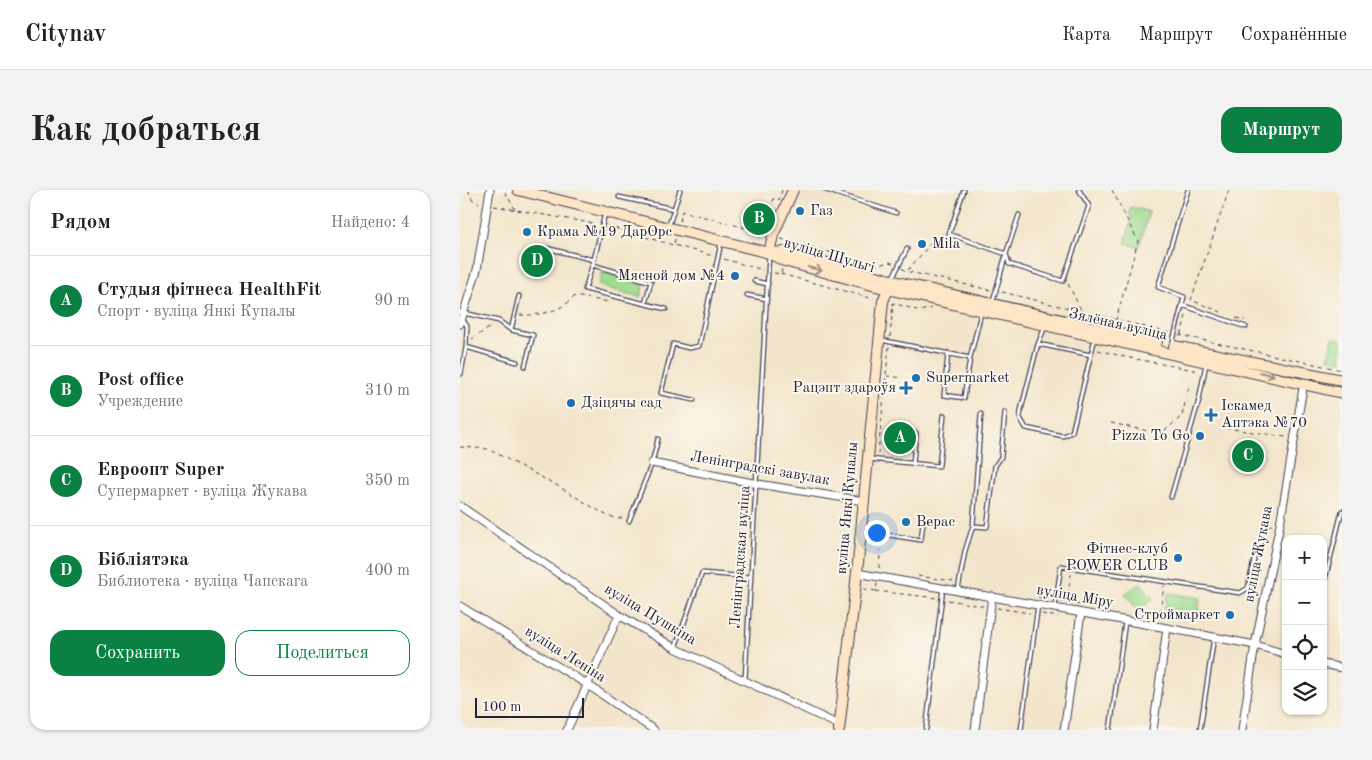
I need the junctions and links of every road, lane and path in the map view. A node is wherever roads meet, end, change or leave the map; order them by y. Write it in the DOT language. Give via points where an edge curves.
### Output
graph roads {
  1 [pos="468,190"];
  2 [pos="490,190"];
  3 [pos="518,190"];
  4 [pos="680,190"];
  5 [pos="782,190"];
  6 [pos="793,190"];
  7 [pos="826,190"];
  8 [pos="964,190"];
  9 [pos="1079,190"];
  10 [pos="1112,190"];
  11 [pos="1188,190"];
  12 [pos="1229,190"];
  13 [pos="505,192"];
  14 [pos="547,194"];
  15 [pos="619,197"];
  16 [pos="479,203"];
  17 [pos="491,206"];
  18 [pos="674,209"];
  19 [pos="517,211"];
  20 [pos="605,212"];
  21 [pos="896,213"];
  22 [pos="1019,215"];
  23 [pos="602,225"];
  24 [pos="668,228"];
  25 [pos="762,232"];
  26 [pos="942,234"];
  27 [pos="778,237"];
  28 [pos="721,242"];
  29 [pos="674,245"];
  30 [pos="546,248"];
  31 [pos="907,250"];
  32 [pos="769,253"];
  33 [pos="1006,254"];
  34 [pos="594,260"];
  35 [pos="592,265"];
  36 [pos="783,265"];
  37 [pos="899,265"];
  38 [pos="908,271"];
  39 [pos="771,272"];
  40 [pos="781,274"];
  41 [pos="821,280"];
  42 [pos="754,281"];
  43 [pos="1063,281"];
  44 [pos="768,284"];
  45 [pos="837,284"];
  46 [pos="890,284"];
  47 [pos="820,285"];
  48 [pos="835,289"];
  49 [pos="995,291"];
  50 [pos="747,295"];
  51 [pos="519,296"];
  52 [pos="612,298"];
  53 [pos="767,299"];
  54 [pos="880,300"];
  55 [pos="1191,300"];
  56 [pos="645,304"];
  57 [pos="992,304"];
  58 [pos="1182,305"];
  59 [pos="1189,307"];
  60 [pos="934,308"];
  61 [pos="666,309"];
  62 [pos="982,309"];
  63 [pos="1082,312"];
  64 [pos="514,314"];
  65 [pos="1224,314"];
  66 [pos="1231,316"];
  67 [pos="461,317"];
  68 [pos="1246,320"];
  69 [pos="499,321"];
  70 [pos="1116,321"];
  71 [pos="1046,324"];
  72 [pos="1246,327"];
  73 [pos="511,330"];
  74 [pos="1113,332"];
  75 [pos="1175,334"];
  76 [pos="1181,335"];
  77 [pos="1094,340"];
  78 [pos="884,341"];
  79 [pos="468,342"];
  80 [pos="1038,344"];
  81 [pos="466,347"];
  82 [pos="1171,349"];
  83 [pos="948,353"];
  84 [pos="1090,355"];
  85 [pos="970,358"];
  86 [pos="1206,360"];
  87 [pos="517,362"];
  88 [pos="525,366"];
  89 [pos="1342,370"];
  90 [pos="1204,372"];
  91 [pos="461,374"];
  92 [pos="886,376"];
  93 [pos="904,378"];
  94 [pos="1342,380"];
  95 [pos="1304,382"];
  96 [pos="1189,386"];
  97 [pos="1342,393"];
  98 [pos="694,400"];
  99 [pos="1005,412"];
  100 [pos="982,414"];
  101 [pos="944,415"];
  102 [pos="1111,423"];
  103 [pos="1226,428"];
  104 [pos="1248,431"];
  105 [pos="916,433"];
  106 [pos="1248,436"];
  107 [pos="658,439"];
  108 [pos="1287,440"];
  109 [pos="460,447"];
  110 [pos="873,459"];
  111 [pos="652,463"];
  112 [pos="913,463"];
  113 [pos="758,484"];
  114 [pos="1171,497"];
  115 [pos="864,501"];
  116 [pos="460,506"];
  117 [pos="1342,511"];
  118 [pos="630,515"];
  119 [pos="1274,520"];
  120 [pos="629,521"];
  121 [pos="924,523"];
  122 [pos="973,526"];
  123 [pos="1260,527"];
  124 [pos="861,531"];
  125 [pos="882,534"];
  126 [pos="1256,554"];
  127 [pos="1072,568"];
  128 [pos="857,573"];
  129 [pos="915,575"];
  130 [pos="750,576"];
  131 [pos="878,577"];
  132 [pos="1325,580"];
  133 [pos="960,582"];
  134 [pos="1165,582"];
  135 [pos="943,588"];
  136 [pos="958,590"];
  137 [pos="992,596"];
  138 [pos="942,599"];
  139 [pos="1038,601"];
  140 [pos="1067,602"];
  141 [pos="1055,604"];
  142 [pos="460,606"];
  143 [pos="1086,606"];
  144 [pos="991,607"];
  145 [pos="1081,612"];
  146 [pos="1037,614"];
  147 [pos="619,615"];
  148 [pos="1064,617"];
  149 [pos="1126,620"];
  150 [pos="1158,626"];
  151 [pos="1167,628"];
  152 [pos="1214,637"];
  153 [pos="1255,645"];
  154 [pos="675,648"];
  155 [pos="1282,653"];
  156 [pos="1327,665"];
  157 [pos="1342,668"];
  158 [pos="745,683"];
  159 [pos="588,685"];
  160 [pos="642,722"];
  161 [pos="839,728"];
  162 [pos="567,730"];
  163 [pos="638,730"];
  164 [pos="654,730"];
  165 [pos="926,730"];
  166 [pos="975,730"];
  167 [pos="1021,730"];
  168 [pos="1064,730"];
  169 [pos="1110,730"];
  170 [pos="1153,730"];
  171 [pos="1200,730"];
  172 [pos="1242,730"];
  1 -- 16 [label="path"];
  2 -- 67 [label="street" via="477,270"];
  3 -- 14 [label="main road, вуліца Шульгі"];
  4 -- 18 [label="lane"];
  5 -- 25 [label="path" via="779,200 774,198"];
  6 -- 32 [label="main road"];
  7 -- 21 [label="lane"];
  8 -- 33 [label="lane" via="949,234"];
  9 -- 43 [label="lane" via="1089,206"];
  10 -- 70 [label="path" via="1138,242"];
  11 -- 58 [label="lane" via="1158,287 1184,296"];
  12 -- 55 [label="path"];
  13 -- 19 [label="path"];
  14 -- 20 [label="main road, вуліца Шульгі"];
  15 -- 18 [label="lane"];
  17 -- 19 [label="path"];
  18 -- 24 [label="lane"];
  19 -- 23 [label="path"];
  20 -- 23 [label="lane"];
  20 -- 24 [label="main road, вуліца Шульгі"];
  22 -- 33 [label="lane"];
  23 -- 29 [label="path"];
  23 -- 34 [label="lane"];
  24 -- 28 [label="main road, вуліца Шульгі"];
  26 -- 38 [label="path"];
  27 -- 37 [label="path" via="878,265 889,262"];
  28 -- 32 [label="main road, вуліца Шульгі"];
  28 -- 98 [label="lane" via="699,346 689,348 673,344 660,393"];
  30 -- 34 [label="lane"];
  31 -- 37 [label="lane"];
  32 -- 44 [label="lane, Ленінградская вуліца"];
  32 -- 46 [label="main road, вуліца Шульгі" via="784,261"];
  33 -- 43 [label="lane" via="1009,264"];
  33 -- 49 [label="lane"];
  34 -- 35 [label="lane"];
  35 -- 56 [label="lane" via="651,282"];
  35 -- 56 [label="lane" via="585,289"];
  36 -- 40 [label="path"];
  37 -- 38 [label="path"];
  37 -- 46 [label="lane"];
  38 -- 49 [label="path"];
  39 -- 40 [label="path"];
  40 -- 47 [label="path"];
  41 -- 47 [label="path"];
  42 -- 44 [label="lane"];
  43 -- 63 [label="path" via="1072,290"];
  44 -- 53 [label="lane, Ленінградская вуліца"];
  45 -- 48 [label="path"];
  46 -- 57 [label="main road, Зялёная вуліца"];
  46 -- 62 [label="main road, Зялёная вуліца"];
  46 -- 78 [label="main road, вуліца Янкі Купалы" via="883,301"];
  47 -- 48 [label="path"];
  48 -- 54 [label="path"];
  49 -- 57 [label="lane"];
  49 -- 63 [label="path"];
  50 -- 53 [label="lane"];
  51 -- 64 [label="lane"];
  52 -- 64 [label="path" via="609,302 575,296 552,312"];
  53 -- 113 [label="lane, Ленінградская вуліца"];
  55 -- 59 [label="path"];
  55 -- 65 [label="path"];
  56 -- 61 [label="lane"];
  57 -- 74 [label="main road, Зялёная вуліца"];
  58 -- 59 [label="lane"];
  58 -- 75 [label="lane"];
  59 -- 72 [label="lane"];
  59 -- 76 [label="path"];
  60 -- 78 [label="path" via="920,311 893,303"];
  62 -- 71 [label="main road, Зялёная вуліца"];
  62 -- 85 [label="lane"];
  63 -- 70 [label="path"];
  64 -- 73 [label="lane"];
  66 -- 68 [label="path"];
  67 -- 69 [label="lane"];
  67 -- 79 [label="lane" via="467,326"];
  69 -- 73 [label="lane"];
  69 -- 79 [label="path"];
  70 -- 74 [label="path"];
  70 -- 75 [label="path"];
  71 -- 77 [label="main road, Зялёная вуліца"];
  71 -- 80 [label="lane"];
  73 -- 88 [label="lane" via="532,335"];
  74 -- 82 [label="main road, Зялёная вуліца"];
  75 -- 76 [label="path"];
  75 -- 82 [label="lane"];
  76 -- 89 [label="path"];
  77 -- 82 [label="main road, Зялёная вуліца"];
  77 -- 84 [label="lane"];
  77 -- 90 [label="path" via="1098,350"];
  78 -- 83 [label="lane"];
  78 -- 92 [label="path"];
  78 -- 110 [label="main road, вуліца Янкі Купалы"];
  79 -- 81 [label="lane"];
  80 -- 84 [label="lane"];
  80 -- 84 [label="lane" via="1020,418 1026,428 1045,433 1063,436 1072,432"];
  81 -- 87 [label="lane"];
  81 -- 91 [label="lane"];
  82 -- 86 [label="main road, Зялёная вуліца"];
  82 -- 94 [label="main road, Зялёная вуліца"];
  83 -- 85 [label="lane"];
  83 -- 85 [label="lane" via="944,395 964,398"];
  86 -- 90 [label="lane"];
  86 -- 95 [label="main road, Зялёная вуліца, one-way"];
  90 -- 114 [label="lane"];
  92 -- 93 [label="path"];
  92 -- 110 [label="path"];
  95 -- 97 [label="main road, Зялёная вуліца"];
  95 -- 153 [label="street, вуліца Жукава"];
  96 -- 102 [label="path" via="1182,416 1162,434"];
  99 -- 122 [label="lane" via="1001,456 994,466 987,527"];
  100 -- 122 [label="lane"];
  101 -- 112 [label="lane" via="939,466"];
  103 -- 104 [label="path"];
  104 -- 106 [label="path"];
  104 -- 108 [label="path" via="1288,437"];
  105 -- 112 [label="lane"];
  107 -- 111 [label="lane"];
  109 -- 118 [label="path" via="488,449 604,514 618,518"];
  110 -- 112 [label="lane"];
  110 -- 115 [label="main road, вуліца Янкі Купалы"];
  111 -- 113 [label="street, Ленінградскі завулак"];
  111 -- 118 [label="lane"];
  113 -- 115 [label="street, Ленінградскі завулак"];
  113 -- 130 [label="lane, Ленінградская вуліца"];
  115 -- 124 [label="main road, вуліца Янкі Купалы"];
  116 -- 147 [label="street, вуліца Пушкіна"];
  117 -- 132 [label="lane"];
  118 -- 120 [label="lane"];
  119 -- 123 [label="path" via="1273,524"];
  121 -- 125 [label="lane" via="921,540"];
  122 -- 133 [label="lane"];
  124 -- 125 [label="lane"];
  124 -- 128 [label="main road, вуліца Янкі Купалы"];
  125 -- 131 [label="path"];
  126 -- 134 [label="lane" via="1248,588 1240,593"];
  127 -- 134 [label="lane"];
  127 -- 140 [label="path"];
  127 -- 141 [label="lane" via="1061,566"];
  128 -- 131 [label="street, вуліца Міру"];
  128 -- 161 [label="main road, вуліца Янкі Купалы"];
  129 -- 133 [label="path"];
  130 -- 154 [label="lane" via="702,573"];
  130 -- 158 [label="lane, Ленінградская вуліца"];
  131 -- 135 [label="street, вуліца Міру"];
  131 -- 138 [label="path" via="876,591"];
  133 -- 136 [label="lane"];
  134 -- 150 [label="path"];
  135 -- 136 [label="street, вуліца Міру"];
  135 -- 138 [label="lane"];
  136 -- 137 [label="street, вуліца Міру"];
  137 -- 139 [label="street, вуліца Міру"];
  137 -- 144 [label="street"];
  138 -- 144 [label="path"];
  138 -- 165 [label="lane"];
  139 -- 141 [label="street, вуліца Міру"];
  139 -- 141 [label="path"];
  139 -- 146 [label="lane"];
  140 -- 141 [label="path"];
  140 -- 143 [label="path"];
  141 -- 145 [label="street, вуліца Міру"];
  142 -- 159 [label="street, вуліца Леніна"];
  144 -- 146 [label="path"];
  144 -- 166 [label="street"];
  145 -- 149 [label="street, вуліца Міру"];
  145 -- 168 [label="street"];
  146 -- 148 [label="path"];
  146 -- 167 [label="lane"];
  147 -- 154 [label="street, вуліца Пушкіна"];
  147 -- 159 [label="street"];
  149 -- 150 [label="street, вуліца Міру"];
  149 -- 169 [label="lane"];
  150 -- 151 [label="street, вуліца Міру"];
  151 -- 152 [label="street, вуліца Міру"];
  151 -- 170 [label="street"];
  152 -- 153 [label="street, вуліца Міру"];
  152 -- 171 [label="lane"];
  153 -- 155 [label="street, вуліца Міру"];
  153 -- 172 [label="street, вуліца Жукава"];
  154 -- 158 [label="street, вуліца Пушкіна"];
  156 -- 157 [label="street"];
  158 -- 161 [label="street, вуліца Пушкіна"];
  159 -- 160 [label="street, вуліца Леніна"];
  159 -- 162 [label="street"];
  160 -- 163 [label="street"];
  160 -- 164 [label="street, вуліца Леніна"];
}
